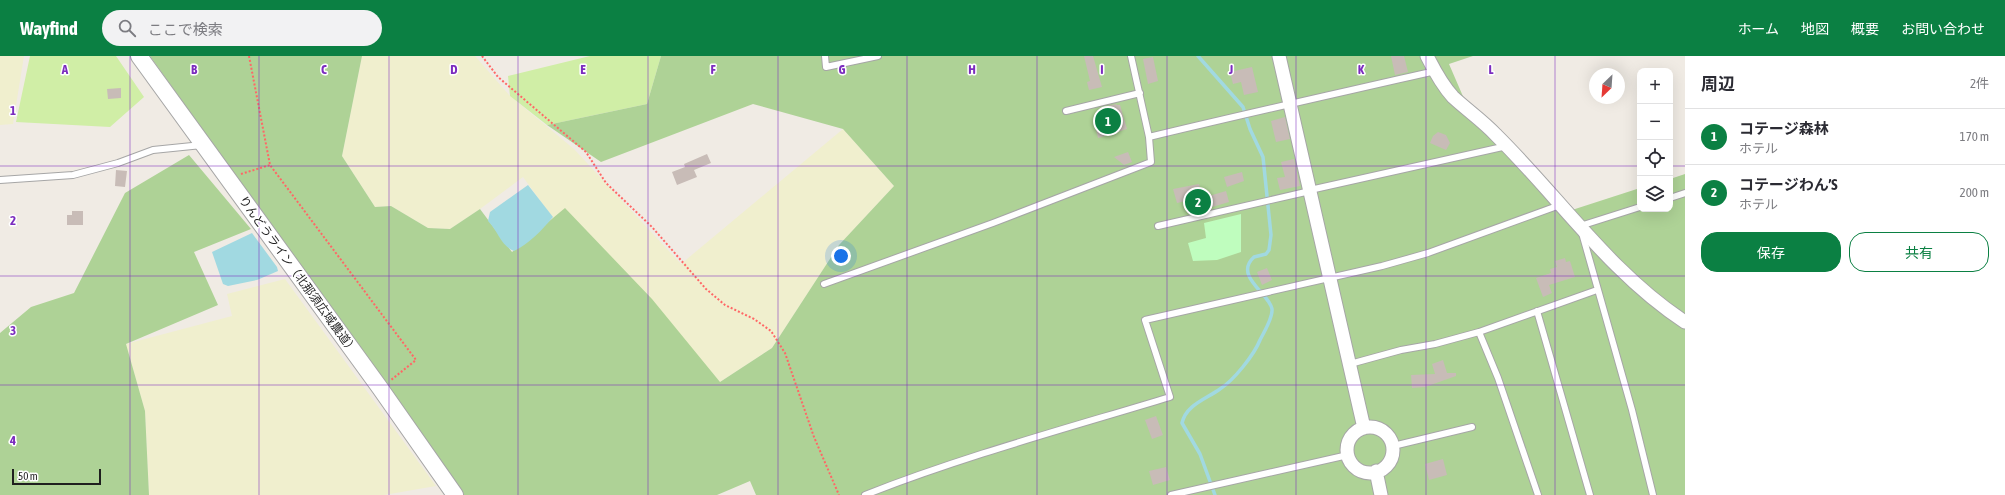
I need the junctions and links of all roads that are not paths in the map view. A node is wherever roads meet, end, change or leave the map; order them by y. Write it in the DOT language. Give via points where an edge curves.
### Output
graph roads {
  1 [pos="139,56"];
  2 [pos="824,56"];
  3 [pos="878,56"];
  4 [pos="1131,56"];
  5 [pos="1279,56"];
  6 [pos="1428,56"];
  7 [pos="1435,71"];
  8 [pos="1140,93"];
  9 [pos="1290,105"];
  10 [pos="1066,111"];
  11 [pos="1149,137"];
  12 [pos="204,144"];
  13 [pos="1507,146"];
  14 [pos="0,180"];
  15 [pos="1310,190"];
  16 [pos="1685,193"];
  17 [pos="1673,197"];
  18 [pos="1560,205"];
  19 [pos="1637,209"];
  20 [pos="1158,226"];
  21 [pos="1580,226"];
  22 [pos="1330,277"];
  23 [pos="824,284"];
  24 [pos="1597,290"];
  25 [pos="1537,311"];
  26 [pos="1685,322"];
  27 [pos="1479,332"];
  28 [pos="1350,364"];
  29 [pos="1364,428"];
  30 [pos="1472,428"];
  31 [pos="1393,446"];
  32 [pos="1348,455"];
  33 [pos="1376,471"];
  34 [pos="455,495"];
  35 [pos="865,495"];
  36 [pos="1171,495"];
  37 [pos="1381,495"];
  38 [pos="1538,495"];
  39 [pos="1590,495"];
  40 [pos="1653,495"];
  1 -- 12 [label="street, りんどうライン（北那須広域農道）"];
  2 -- 3 [label="lane" via="826,67"];
  4 -- 8 [label="lane"];
  5 -- 9 [label="street"];
  6 -- 7 [label="street"];
  7 -- 9 [label="lane"];
  7 -- 13 [label="street" via="1453,96"];
  8 -- 10 [label="lane"];
  8 -- 11 [label="lane"];
  9 -- 11 [label="lane" via="1250,112"];
  9 -- 15 [label="street"];
  11 -- 23 [label="lane" via="1151,162 972,231"];
  12 -- 14 [label="lane" via="153,150 73,175"];
  12 -- 34 [label="street, りんどうライン（北那須広域農道）"];
  13 -- 15 [label="lane"];
  13 -- 18 [label="street"];
  15 -- 20 [label="lane"];
  15 -- 22 [label="street"];
  16 -- 17 [label="lane"];
  18 -- 21 [label="street"];
  18 -- 22 [label="lane" via="1428,252 1382,266"];
  19 -- 21 [label="lane"];
  21 -- 24 [label="lane"];
  21 -- 26 [label="street" via="1620,268"];
  22 -- 28 [label="street"];
  22 -- 35 [label="lane" via="1145,320 1170,397 1008,446"];
  24 -- 25 [label="lane"];
  24 -- 40 [label="lane" via="1632,410"];
  25 -- 27 [label="lane"];
  25 -- 39 [label="lane"];
  27 -- 28 [label="lane"];
  27 -- 38 [label="lane" via="1498,378"];
  28 -- 29 [label="street"];
  29 -- 31 [label="street" via="1379,429 1386,433"];
  29 -- 32 [label="street" via="1352,435"];
  30 -- 31 [label="lane"];
  31 -- 33 [label="street" via="1389,462 1384,468"];
  32 -- 33 [label="street" via="1362,471"];
  32 -- 36 [label="lane"];
  33 -- 37 [label="street"];
}
